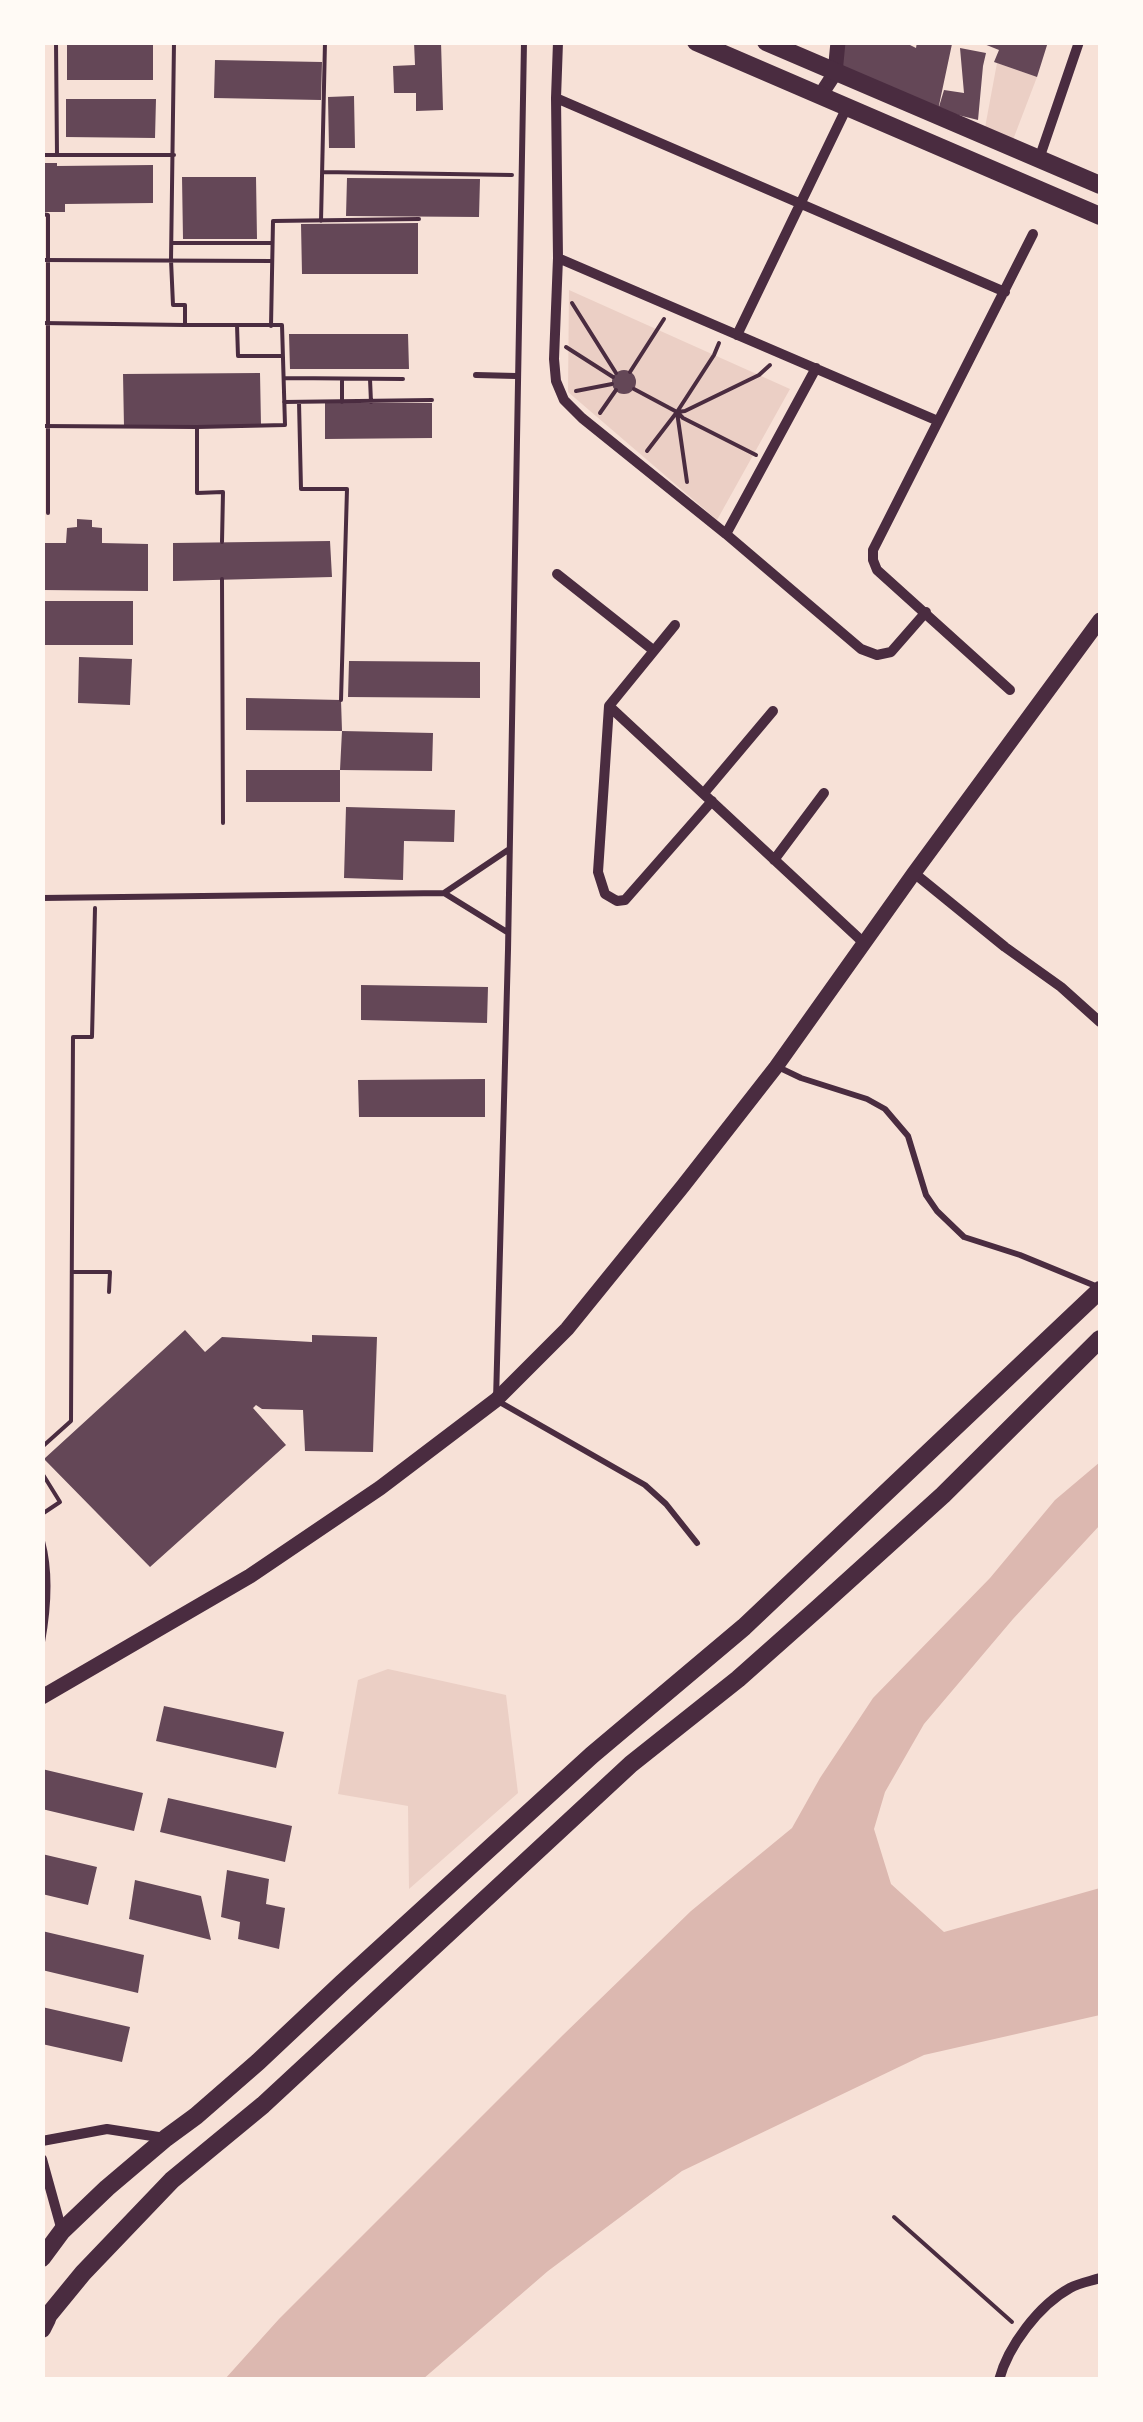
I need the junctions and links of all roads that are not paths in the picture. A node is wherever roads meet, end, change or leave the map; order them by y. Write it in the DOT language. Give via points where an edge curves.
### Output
graph roads {
  1 [pos="558,42"];
  2 [pos="696,42"];
  3 [pos="766,42"];
  4 [pos="838,42"];
  5 [pos="1079,42"];
  6 [pos="522,43"];
  7 [pos="835,73"];
  8 [pos="820,96"];
  9 [pos="556,98"];
  10 [pos="846,107"];
  11 [pos="1039,159"];
  12 [pos="1100,186"];
  13 [pos="800,203"];
  14 [pos="1100,216"];
  15 [pos="1033,234"];
  16 [pos="558,258"];
  17 [pos="1004,292"];
  18 [pos="737,335"];
  19 [pos="816,368"];
  20 [pos="476,376"];
  21 [pos="516,376"];
  22 [pos="938,421"];
  23 [pos="726,534"];
  24 [pos="557,574"];
  25 [pos="926,612"];
  26 [pos="1100,620"];
  27 [pos="675,625"];
  28 [pos="654,650"];
  29 [pos="1010,690"];
  30 [pos="608,706"];
  31 [pos="773,712"];
  32 [pos="824,793"];
  33 [pos="708,797"];
  34 [pos="508,850"];
  35 [pos="774,860"];
  36 [pos="914,874"];
  37 [pos="444,893"];
  38 [pos="42,898"];
  39 [pos="507,932"];
  40 [pos="865,944"];
  41 [pos="1100,1022"];
  42 [pos="776,1067"];
  43 [pos="1100,1289"];
  44 [pos="1100,1339"];
  45 [pos="496,1400"];
  46 [pos="42,1541"];
  47 [pos="697,1544"];
  48 [pos="42,1642"];
  49 [pos="42,1697"];
  50 [pos="166,2138"];
  51 [pos="42,2140"];
  52 [pos="42,2159"];
  53 [pos="62,2231"];
  54 [pos="42,2258"];
  55 [pos="1100,2278"];
  56 [pos="44,2324"];
  57 [pos="999,2380"];
  1 -- 9 [label="street"];
  2 -- 8 [label="main road"];
  3 -- 7 [label="main road"];
  4 -- 7 [label="street"];
  5 -- 11 [label="street"];
  6 -- 21 [label="lane"];
  7 -- 8 [label="street"];
  7 -- 11 [label="main road"];
  8 -- 10 [label="main road"];
  9 -- 13 [label="street"];
  9 -- 16 [label="street"];
  10 -- 13 [label="street"];
  10 -- 14 [label="main road"];
  11 -- 12 [label="main road"];
  13 -- 17 [label="street"];
  13 -- 18 [label="street"];
  15 -- 17 [label="street"];
  16 -- 18 [label="street"];
  16 -- 23 [label="street" via="554,342 564,400"];
  17 -- 22 [label="street"];
  18 -- 19 [label="street"];
  19 -- 22 [label="street"];
  19 -- 23 [label="street"];
  20 -- 21 [label="lane"];
  21 -- 34 [label="lane"];
  22 -- 25 [label="street" via="873,550 877,570"];
  23 -- 25 [label="street" via="861,649 892,652"];
  24 -- 28 [label="street"];
  25 -- 29 [label="street"];
  26 -- 36 [label="street"];
  27 -- 28 [label="street"];
  28 -- 30 [label="street"];
  30 -- 33 [label="street"];
  30 -- 33 [label="street" via="598,872 605,894 625,900"];
  31 -- 33 [label="street"];
  32 -- 35 [label="street"];
  33 -- 35 [label="street"];
  34 -- 37 [label="lane"];
  34 -- 39 [label="lane"];
  35 -- 40 [label="street"];
  36 -- 40 [label="street"];
  36 -- 41 [label="street"];
  37 -- 38 [label="lane"];
  37 -- 39 [label="lane"];
  39 -- 45 [label="lane"];
  40 -- 42 [label="street"];
  42 -- 43 [label="lane" via="885,1109 908,1136 926,1195 964,1237"];
  42 -- 45 [label="street" via="566,1329"];
  43 -- 50 [label="main road" via="744,1627"];
  44 -- 56 [label="main road" via="943,1495 738,1679 631,1764 172,2180 83,2272"];
  45 -- 47 [label="lane" via="645,1486"];
  45 -- 49 [label="street" via="250,1576"];
  46 -- 48 [label="lane" via="48,1574"];
  50 -- 51 [label="street" via="107,2129"];
  50 -- 53 [label="main road"];
  52 -- 53 [label="street"];
  53 -- 54 [label="main road"];
  55 -- 57 [label="street" via="1070,2288 1044,2309 1022,2332"];
}
